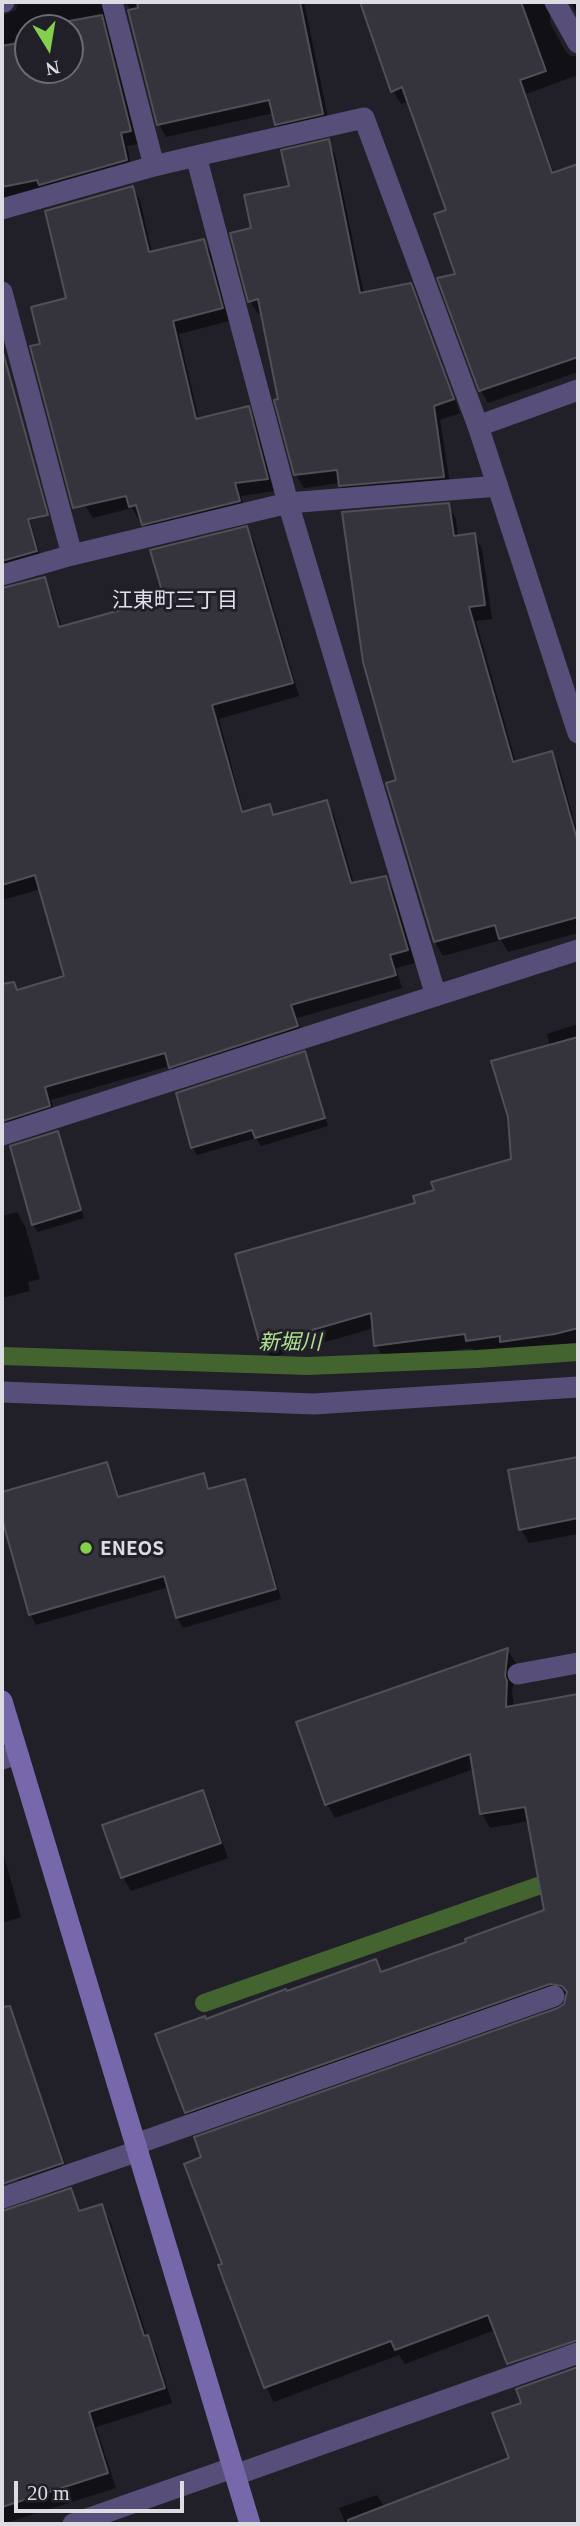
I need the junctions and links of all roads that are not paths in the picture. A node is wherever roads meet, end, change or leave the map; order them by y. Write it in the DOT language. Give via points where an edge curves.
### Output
graph roads {
  1 [pos="112,2"];
  2 [pos="555,2"];
  3 [pos="578,43"];
  4 [pos="196,156"];
  5 [pos="154,166"];
  6 [pos="2,209"];
  7 [pos="2,292"];
  8 [pos="578,390"];
  9 [pos="478,426"];
  10 [pos="498,486"];
  11 [pos="288,503"];
  12 [pos="72,555"];
  13 [pos="2,575"];
  14 [pos="578,733"];
  15 [pos="578,950"];
  16 [pos="436,996"];
  17 [pos="2,1135"];
  18 [pos="578,1387"];
  19 [pos="2,1392"];
  20 [pos="578,1663"];
  21 [pos="518,1674"];
  22 [pos="2,1702"];
  23 [pos="10,1756"];
  24 [pos="554,1996"];
  25 [pos="137,2147"];
  26 [pos="2,2199"];
  27 [pos="578,2353"];
  28 [pos="233,2471"];
  29 [pos="73,2524"];
  30 [pos="250,2524"];
  1 -- 5 [label="street"];
  2 -- 3 [label="street"];
  4 -- 5 [label="street"];
  4 -- 9 [label="street" via="364,118"];
  4 -- 11 [label="street"];
  5 -- 6 [label="street"];
  7 -- 12 [label="street"];
  8 -- 9 [label="street"];
  9 -- 10 [label="street"];
  10 -- 11 [label="street"];
  10 -- 14 [label="street"];
  11 -- 12 [label="street"];
  11 -- 16 [label="street"];
  12 -- 13 [label="street"];
  15 -- 16 [label="street"];
  16 -- 17 [label="street"];
  18 -- 19 [label="street" via="314,1404"];
  20 -- 21 [label="street"];
  22 -- 23 [label="street"];
  23 -- 25 [label="street"];
  24 -- 25 [label="street"];
  25 -- 26 [label="street"];
  25 -- 28 [label="street"];
  27 -- 28 [label="street"];
  28 -- 29 [label="street"];
  28 -- 30 [label="street"];
}
